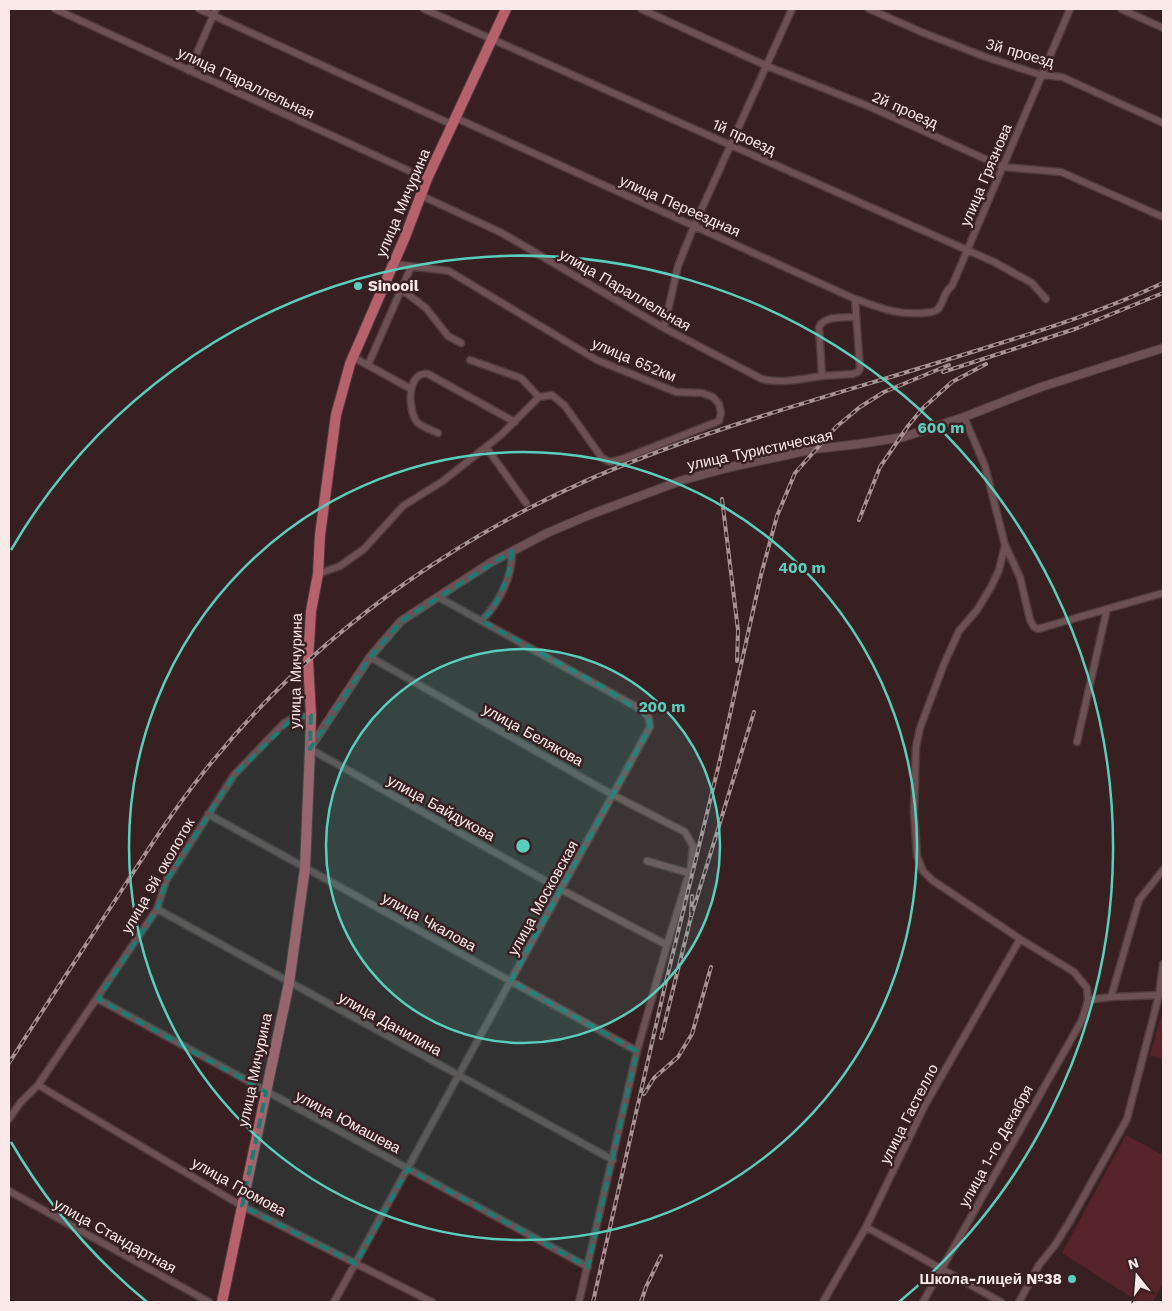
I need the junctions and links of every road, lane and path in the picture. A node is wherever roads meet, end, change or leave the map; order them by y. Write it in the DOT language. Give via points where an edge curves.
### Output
graph roads {
  1 [pos="55,9"];
  2 [pos="199,9"];
  3 [pos="424,9"];
  4 [pos="506,9"];
  5 [pos="641,9"];
  6 [pos="792,9"];
  7 [pos="869,9"];
  8 [pos="1070,9"];
  9 [pos="1121,9"];
  10 [pos="215,12"];
  11 [pos="1163,28"];
  12 [pos="493,39"];
  13 [pos="767,66"];
  14 [pos="189,70"];
  15 [pos="1041,75"];
  16 [pos="455,122"];
  17 [pos="1163,124"];
  18 [pos="730,144"];
  19 [pos="1003,167"];
  20 [pos="427,179"];
  21 [pos="422,196"];
  22 [pos="1163,218"];
  23 [pos="694,226"];
  24 [pos="968,250"];
  25 [pos="393,264"];
  26 [pos="411,267"];
  27 [pos="402,289"];
  28 [pos="855,299"];
  29 [pos="1046,299"];
  30 [pos="896,313"];
  31 [pos="856,317"];
  32 [pos="664,328"];
  33 [pos="461,343"];
  34 [pos="1163,348"];
  35 [pos="353,357"];
  36 [pos="470,360"];
  37 [pos="368,365"];
  38 [pos="822,376"];
  39 [pos="411,389"];
  40 [pos="539,397"];
  41 [pos="964,417"];
  42 [pos="516,422"];
  43 [pos="438,433"];
  44 [pos="486,447"];
  45 [pos="526,503"];
  46 [pos="1005,546"];
  47 [pos="512,551"];
  48 [pos="318,574"];
  49 [pos="1163,593"];
  50 [pos="438,597"];
  51 [pos="1107,609"];
  52 [pos="481,621"];
  53 [pos="370,658"];
  54 [pos="310,715"];
  55 [pos="1077,742"];
  56 [pos="310,749"];
  57 [pos="614,795"];
  58 [pos="208,814"];
  59 [pos="648,861"];
  60 [pos="305,868"];
  61 [pos="1163,870"];
  62 [pos="689,874"];
  63 [pos="562,890"];
  64 [pos="157,909"];
  65 [pos="1020,939"];
  66 [pos="667,945"];
  67 [pos="1163,964"];
  68 [pos="510,981"];
  69 [pos="289,983"];
  70 [pos="1161,995"];
  71 [pos="1111,997"];
  72 [pos="98,999"];
  73 [pos="1088,1000"];
  74 [pos="637,1051"];
  75 [pos="458,1076"];
  76 [pos="38,1085"];
  77 [pos="266,1092"];
  78 [pos="9,1119"];
  79 [pos="613,1160"];
  80 [pos="408,1169"];
  81 [pos="9,1191"];
  82 [pos="242,1206"];
  83 [pos="866,1226"];
  84 [pos="356,1264"];
  85 [pos="588,1267"];
  86 [pos="941,1270"];
  87 [pos="209,1302"];
  88 [pos="222,1302"];
  89 [pos="334,1302"];
  90 [pos="432,1302"];
  91 [pos="579,1302"];
  92 [pos="823,1302"];
  93 [pos="923,1302"];
  94 [pos="1001,1302"];
  95 [pos="1019,1302"];
  1 -- 14 [label="street, улица Параллельная"];
  2 -- 10 [label="street, улица Переездная"];
  3 -- 12 [label="street, 1й проезд"];
  4 -- 12 [label="main road, улица Мичурина"];
  5 -- 13 [label="street, 2й проезд"];
  6 -- 13 [label="street"];
  7 -- 15 [label="street, 3й проезд" via="982,56"];
  8 -- 15 [label="street, улица Грязнова"];
  9 -- 11 [label="street"];
  10 -- 14 [label="street"];
  10 -- 16 [label="street, улица Переездная"];
  12 -- 16 [label="main road, улица Мичурина"];
  12 -- 18 [label="street, 1й проезд"];
  13 -- 18 [label="street"];
  13 -- 19 [label="street, 2й проезд" via="868,106"];
  14 -- 20 [label="street, улица Параллельная"];
  15 -- 17 [label="street, 3й проезд" via="1062,77"];
  15 -- 19 [label="street, улица Грязнова"];
  16 -- 20 [label="main road, улица Мичурина"];
  16 -- 23 [label="street, улица Переездная"];
  18 -- 23 [label="street"];
  18 -- 24 [label="street, 1й проезд"];
  19 -- 22 [label="street, 2й проезд" via="1061,172"];
  19 -- 24 [label="street, улица Грязнова"];
  20 -- 21 [label="main road, улица Мичурина"];
  21 -- 25 [label="main road, улица Мичурина"];
  21 -- 32 [label="street, улица Параллельная" via="502,233"];
  23 -- 28 [label="street, улица Переездная"];
  23 -- 32 [label="street" via="678,266"];
  24 -- 29 [label="street, 1й проезд" via="1032,283"];
  24 -- 30 [label="street, улица Грязнова" via="938,308 928,312"];
  25 -- 26 [label="street, улица 652км"];
  25 -- 35 [label="main road, улица Мичурина"];
  26 -- 27 [label="street"];
  26 -- 40 [label="street, улица 652км" via="450,271 597,360 676,392 713,397 721,413 719,420 610,462 602,458 565,406 552,395"];
  27 -- 33 [label="street" via="426,308 448,336"];
  27 -- 37 [label="street"];
  28 -- 30 [label="street, улица Переездная"];
  28 -- 31 [label="street"];
  31 -- 38 [label="street" via="827,319 821,323"];
  31 -- 38 [label="street, улица Параллельная" via="860,369 853,374"];
  32 -- 38 [label="street, улица Параллельная" via="762,379 774,382"];
  34 -- 41 [label="street, улица Туристическая" via="1041,387"];
  35 -- 37 [label="street"];
  35 -- 48 [label="main road, улица Мичурина" via="335,422"];
  36 -- 40 [label="street" via="521,378"];
  37 -- 39 [label="street"];
  39 -- 42 [label="street" via="417,377 428,374"];
  39 -- 43 [label="street" via="413,416 418,424"];
  40 -- 42 [label="street"];
  41 -- 46 [label="street" via="985,466"];
  41 -- 47 [label="street, улица Туристическая" via="904,437 815,449 684,480 592,514"];
  42 -- 44 [label="street"];
  44 -- 45 [label="street"];
  44 -- 48 [label="street" via="444,481 403,506 364,548 340,566"];
  46 -- 51 [label="street" via="1020,577 1034,627 1038,629"];
  46 -- 65 [label="street" via="991,586 959,631 920,728 916,747 914,812 917,856 923,871"];
  47 -- 50 [label="street, улица Туристическая"];
  47 -- 52 [label="street" via="505,584 494,608"];
  48 -- 54 [label="main road, улица Мичурина" via="308,651"];
  49 -- 51 [label="street"];
  50 -- 52 [label="street, улица Московская"];
  50 -- 53 [label="street, улица Туристическая" via="401,621"];
  51 -- 55 [label="street"];
  52 -- 57 [label="street, улица Московская" via="644,711 650,727"];
  53 -- 56 [label="street, улица Туристическая"];
  53 -- 57 [label="street, улица Белякова"];
  54 -- 56 [label="main road, улица Мичурина"];
  54 -- 58 [label="street, улица 9й околоток" via="284,723 234,775"];
  56 -- 60 [label="main road, улица Мичурина"];
  56 -- 63 [label="street, улица Байдукова"];
  57 -- 62 [label="street, улица Белякова" via="685,832 693,846"];
  57 -- 63 [label="street, улица Московская"];
  58 -- 60 [label="street, улица Чкалова"];
  58 -- 64 [label="street, улица 9й околоток" via="166,881"];
  59 -- 62 [label="street"];
  60 -- 68 [label="street, улица Чкалова"];
  60 -- 69 [label="main road, улица Мичурина"];
  61 -- 71 [label="street" via="1139,900"];
  62 -- 66 [label="street"];
  63 -- 66 [label="street, улица Байдукова"];
  63 -- 68 [label="street, улица Московская"];
  64 -- 69 [label="street, улица Данилина"];
  64 -- 72 [label="street, улица 9й околоток"];
  65 -- 73 [label="street" via="1074,972 1087,988"];
  65 -- 83 [label="street, улица Гастелло" via="925,1105"];
  66 -- 74 [label="street"];
  67 -- 70 [label="street"];
  68 -- 74 [label="street, улица Чкалова"];
  68 -- 75 [label="street, улица Московская"];
  69 -- 75 [label="street, улица Данилина"];
  69 -- 77 [label="main road, улица Мичурина"];
  70 -- 71 [label="street"];
  70 -- 95 [label="street" via="1127,1119 1070,1221 1039,1265"];
  71 -- 73 [label="street"];
  72 -- 76 [label="street, улица 9й околоток"];
  72 -- 77 [label="street, улица Юмашева"];
  73 -- 86 [label="street, улица 1-го Декабря" via="1082,1020"];
  74 -- 79 [label="street"];
  75 -- 79 [label="street, улица Данилина"];
  75 -- 80 [label="street, улица Московская"];
  76 -- 78 [label="street, улица 9й околоток"];
  76 -- 82 [label="street, улица Громова"];
  77 -- 80 [label="street, улица Юмашева"];
  77 -- 82 [label="main road, улица Мичурина"];
  79 -- 85 [label="street"];
  80 -- 84 [label="street, улица Московская"];
  80 -- 85 [label="street, улица Юмашева"];
  81 -- 87 [label="street, улица Стандартная"];
  82 -- 84 [label="street, улица Громова"];
  82 -- 88 [label="main road, улица Мичурина"];
  83 -- 86 [label="street"];
  83 -- 92 [label="street, улица Гастелло"];
  84 -- 89 [label="street, улица Московская"];
  84 -- 90 [label="street, улица Громова"];
  85 -- 91 [label="street"];
  86 -- 93 [label="street, улица 1-го Декабря"];
  86 -- 94 [label="street"];
}
